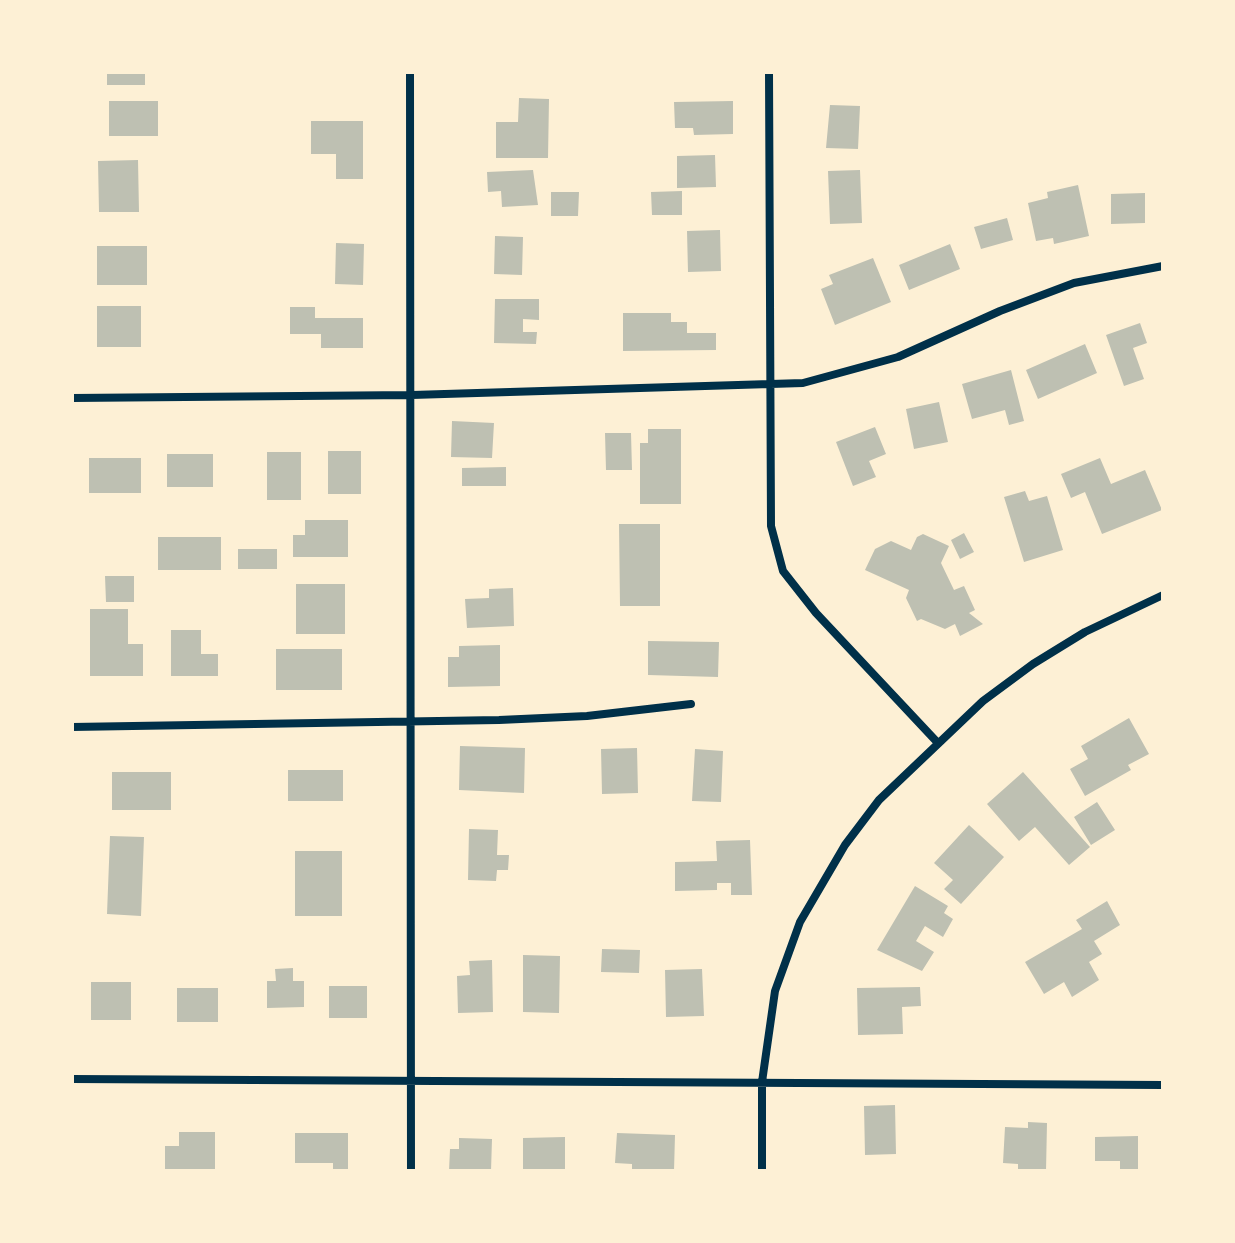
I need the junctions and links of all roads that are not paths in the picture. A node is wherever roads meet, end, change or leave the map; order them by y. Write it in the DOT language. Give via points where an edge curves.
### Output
graph roads {
  1 [pos="410,72"];
  2 [pos="769,72"];
  3 [pos="1163,266"];
  4 [pos="768,386"];
  5 [pos="412,395"];
  6 [pos="72,398"];
  7 [pos="1163,595"];
  8 [pos="691,704"];
  9 [pos="413,722"];
  10 [pos="72,727"];
  11 [pos="937,742"];
  12 [pos="72,1079"];
  13 [pos="412,1080"];
  14 [pos="762,1082"];
  15 [pos="1163,1085"];
  16 [pos="411,1171"];
  17 [pos="762,1171"];
  1 -- 5 [label="street"];
  2 -- 4 [label="street"];
  3 -- 4 [label="street" via="1074,283 867,368"];
  4 -- 5 [label="street"];
  4 -- 11 [label="street" via="771,526 783,571"];
  5 -- 6 [label="street"];
  5 -- 9 [label="street"];
  7 -- 11 [label="street" via="1033,664"];
  8 -- 9 [label="street" via="587,716"];
  9 -- 10 [label="street"];
  9 -- 13 [label="street"];
  11 -- 14 [label="street" via="879,800 845,845 800,922 775,991"];
  12 -- 13 [label="street"];
  13 -- 14 [label="street"];
  13 -- 16 [label="street"];
  14 -- 15 [label="street"];
  14 -- 17 [label="street"];
}
